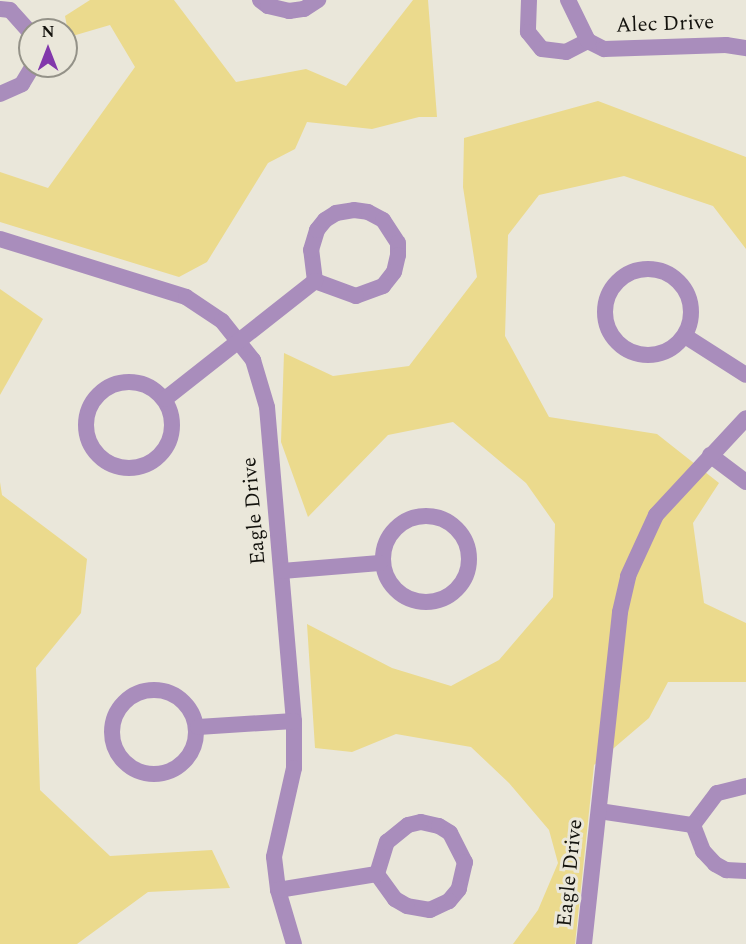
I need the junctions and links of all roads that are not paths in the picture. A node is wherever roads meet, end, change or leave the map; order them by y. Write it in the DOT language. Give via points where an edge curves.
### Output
graph roads {
  1 [pos="260,0"];
  2 [pos="318,0"];
  3 [pos="529,0"];
  4 [pos="568,0"];
  5 [pos="0,9"];
  6 [pos="18,19"];
  7 [pos="588,41"];
  8 [pos="746,48"];
  9 [pos="26,78"];
  10 [pos="0,94"];
  11 [pos="0,239"];
  12 [pos="315,281"];
  13 [pos="685,336"];
  14 [pos="240,340"];
  15 [pos="746,375"];
  16 [pos="165,399"];
  17 [pos="746,418"];
  18 [pos="710,455"];
  19 [pos="746,482"];
  20 [pos="381,563"];
  21 [pos="282,571"];
  22 [pos="294,721"];
  23 [pos="198,728"];
  24 [pos="746,786"];
  25 [pos="599,812"];
  26 [pos="693,825"];
  27 [pos="746,871"];
  28 [pos="377,874"];
  29 [pos="278,890"];
  30 [pos="294,944"];
  31 [pos="584,944"];
  1 -- 2 [label="street" via="289,11 304,9"];
  3 -- 7 [label="street, Alec Drive" via="528,32 542,49 566,51"];
  4 -- 7 [label="street, Alec Drive"];
  5 -- 6 [label="street" via="10,10"];
  7 -- 8 [label="street, Alec Drive" via="604,49 726,45"];
  9 -- 10 [label="street" via="22,84"];
  11 -- 14 [label="street, Eagle Drive" via="179,294 222,321"];
  12 -- 12 [label="street" via="312,243 325,220 336,213 368,212 391,229 398,255 394,272 383,286 356,296"];
  12 -- 14 [label="street"];
  13 -- 13 [label="street" via="691,321 690,303 684,288 669,273 648,268 636,271 613,287 607,300 607,323 624,349 650,355"];
  13 -- 15 [label="street"];
  14 -- 16 [label="street"];
  14 -- 21 [label="street, Eagle Drive" via="263,384"];
  16 -- 16 [label="street" via="134,382 100,392 90,404 87,427 101,457 125,467 142,466 158,457 171,426"];
  17 -- 18 [label="street, Eagle Drive"];
  18 -- 19 [label="street"];
  18 -- 25 [label="street, Eagle Drive" via="656,515 628,576"];
  20 -- 20 [label="street" via="394,587 404,596 425,603 450,595 460,586 469,556 463,537 450,524 426,515 412,518 395,530"];
  20 -- 21 [label="street"];
  21 -- 22 [label="street, Eagle Drive"];
  22 -- 23 [label="street"];
  22 -- 29 [label="street, Eagle Drive" via="294,768 274,857"];
  23 -- 23 [label="street" via="180,698 148,689 136,692 117,712 113,742 132,769 156,775 179,766 190,754"];
  24 -- 26 [label="street" via="717,793"];
  25 -- 26 [label="street"];
  25 -- 31 [label="street, Eagle Drive"];
  26 -- 27 [label="street" via="703,850 715,864 726,870"];
  28 -- 28 [label="street" via="395,899 407,906 430,910 449,901 459,889 465,862 450,833 421,822 408,825 387,842"];
  28 -- 29 [label="street"];
  29 -- 30 [label="street, Eagle Drive"];
}
